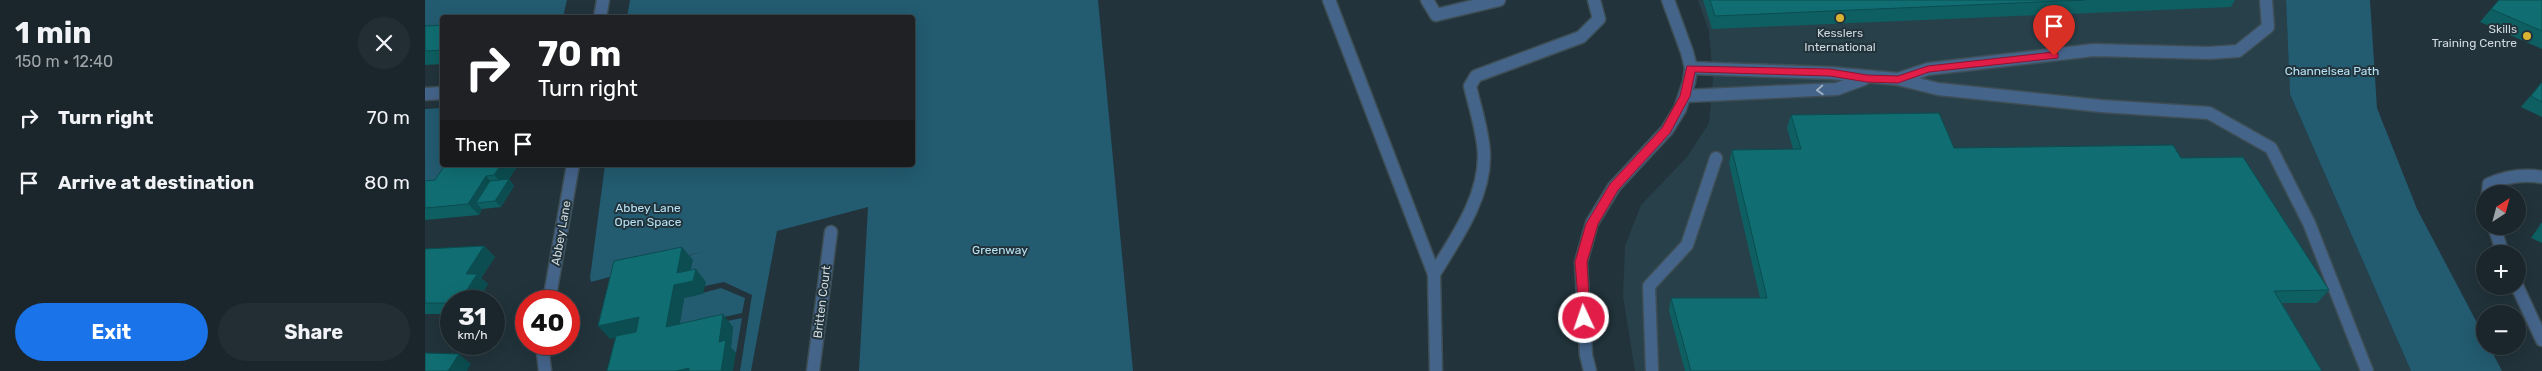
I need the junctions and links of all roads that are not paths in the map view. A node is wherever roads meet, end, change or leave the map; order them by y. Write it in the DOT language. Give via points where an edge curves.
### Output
graph roads {
  1 [pos="603,0"];
  2 [pos="1329,0"];
  3 [pos="1427,0"];
  4 [pos="1499,0"];
  5 [pos="1594,0"];
  6 [pos="1669,0"];
  7 [pos="2266,0"];
  8 [pos="600,15"];
  9 [pos="1691,68"];
  10 [pos="1867,78"];
  11 [pos="1898,79"];
  12 [pos="440,93"];
  13 [pos="425,94"];
  14 [pos="1685,96"];
  15 [pos="1716,158"];
  16 [pos="573,167"];
  17 [pos="2542,177"];
  18 [pos="2489,185"];
  19 [pos="831,232"];
  20 [pos="1434,274"];
  21 [pos="551,290"];
  22 [pos="2521,295"];
  23 [pos="2542,340"];
  24 [pos="543,355"];
  25 [pos="545,371"];
  26 [pos="813,371"];
  27 [pos="1436,371"];
  28 [pos="1590,371"];
  29 [pos="1652,371"];
  30 [pos="2367,371"];
  1 -- 8 [label="street"];
  2 -- 20 [label="street"];
  3 -- 4 [label="street" via="1435,16"];
  5 -- 20 [label="street" via="1599,19 1581,37 1476,76 1470,86 1485,155 1479,188"];
  6 -- 9 [label="street"];
  7 -- 11 [label="street" via="2268,27 2238,51 2094,50 1928,69"];
  9 -- 10 [label="street" via="1830,73"];
  9 -- 14 [label="street"];
  10 -- 11 [label="street"];
  10 -- 14 [label="street, one-way" via="1837,89"];
  11 -- 30 [label="street" via="1938,89 2101,106 2209,113 2271,148 2309,223"];
  12 -- 13 [label="street"];
  14 -- 28 [label="street" via="1667,130 1614,187 1592,224 1581,262 1586,355"];
  15 -- 29 [label="street" via="1687,245 1649,286"];
  16 -- 21 [label="street, Abbey Lane"];
  17 -- 18 [label="street" via="2524,174 2503,177"];
  19 -- 26 [label="street, Britten Court"];
  20 -- 27 [label="street"];
  22 -- 23 [label="street"];
  24 -- 25 [label="street"];
}
